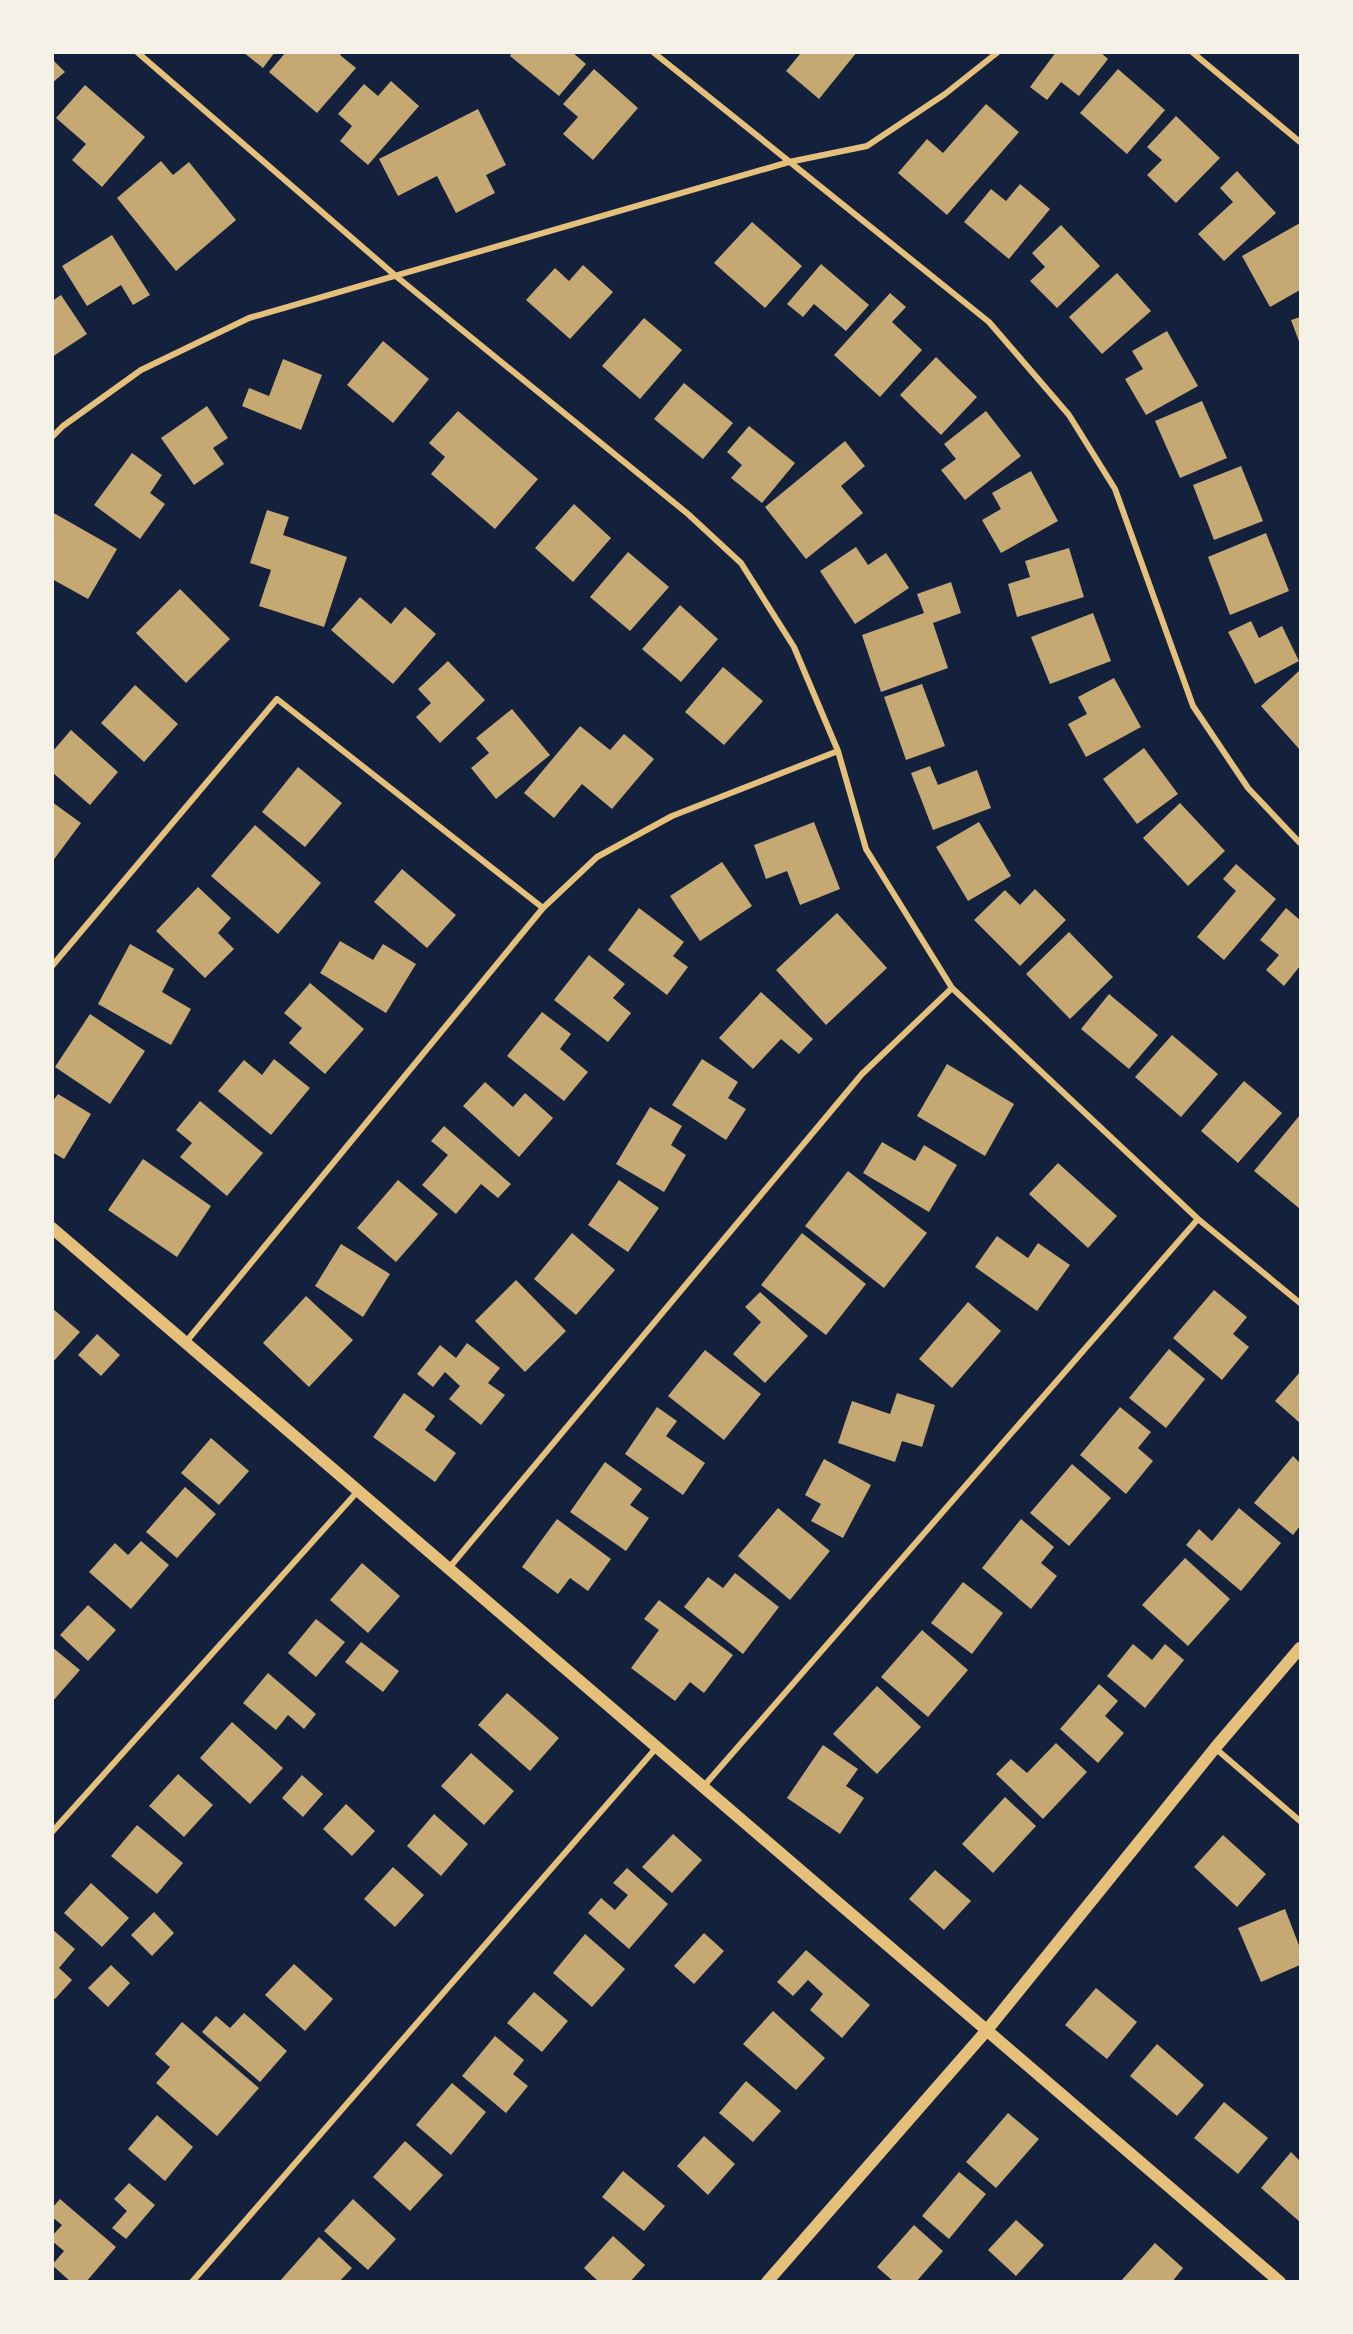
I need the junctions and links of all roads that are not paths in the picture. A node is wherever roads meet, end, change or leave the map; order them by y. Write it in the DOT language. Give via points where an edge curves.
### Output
graph roads {
  1 [pos="137,52"];
  2 [pos="653,52"];
  3 [pos="998,52"];
  4 [pos="1192,52"];
  5 [pos="1300,142"];
  6 [pos="789,162"];
  7 [pos="397,277"];
  8 [pos="52,437"];
  9 [pos="838,751"];
  10 [pos="1300,843"];
  11 [pos="543,908"];
  12 [pos="52,966"];
  13 [pos="952,988"];
  14 [pos="1198,1219"];
  15 [pos="52,1228"];
  16 [pos="1300,1303"];
  17 [pos="186,1342"];
  18 [pos="358,1491"];
  19 [pos="449,1568"];
  20 [pos="1300,1648"];
  21 [pos="657,1747"];
  22 [pos="1215,1748"];
  23 [pos="703,1787"];
  24 [pos="1300,1821"];
  25 [pos="52,1832"];
  26 [pos="987,2030"];
  27 [pos="1274,2280"];
  28 [pos="192,2282"];
  29 [pos="767,2282"];
  1 -- 7 [label="street"];
  2 -- 6 [label="street"];
  3 -- 6 [label="street" via="945,94 867,146"];
  4 -- 5 [label="street"];
  6 -- 7 [label="street"];
  6 -- 10 [label="street" via="989,322 1069,415 1115,489 1193,706 1248,788"];
  7 -- 8 [label="street" via="249,318 141,370"];
  7 -- 9 [label="street" via="688,514 741,563 794,647"];
  9 -- 11 [label="street" via="672,816 597,857"];
  9 -- 13 [label="street" via="866,849"];
  11 -- 12 [label="street" via="277,699"];
  11 -- 17 [label="street"];
  13 -- 14 [label="street"];
  13 -- 19 [label="street" via="862,1074"];
  14 -- 16 [label="street"];
  14 -- 23 [label="street"];
  15 -- 17 [label="main road"];
  17 -- 18 [label="main road"];
  18 -- 19 [label="main road"];
  18 -- 25 [label="street"];
  19 -- 21 [label="main road"];
  20 -- 22 [label="main road"];
  21 -- 23 [label="main road"];
  21 -- 28 [label="street"];
  22 -- 24 [label="street"];
  22 -- 26 [label="main road"];
  23 -- 26 [label="main road"];
  26 -- 27 [label="main road"];
  26 -- 29 [label="main road"];
}
